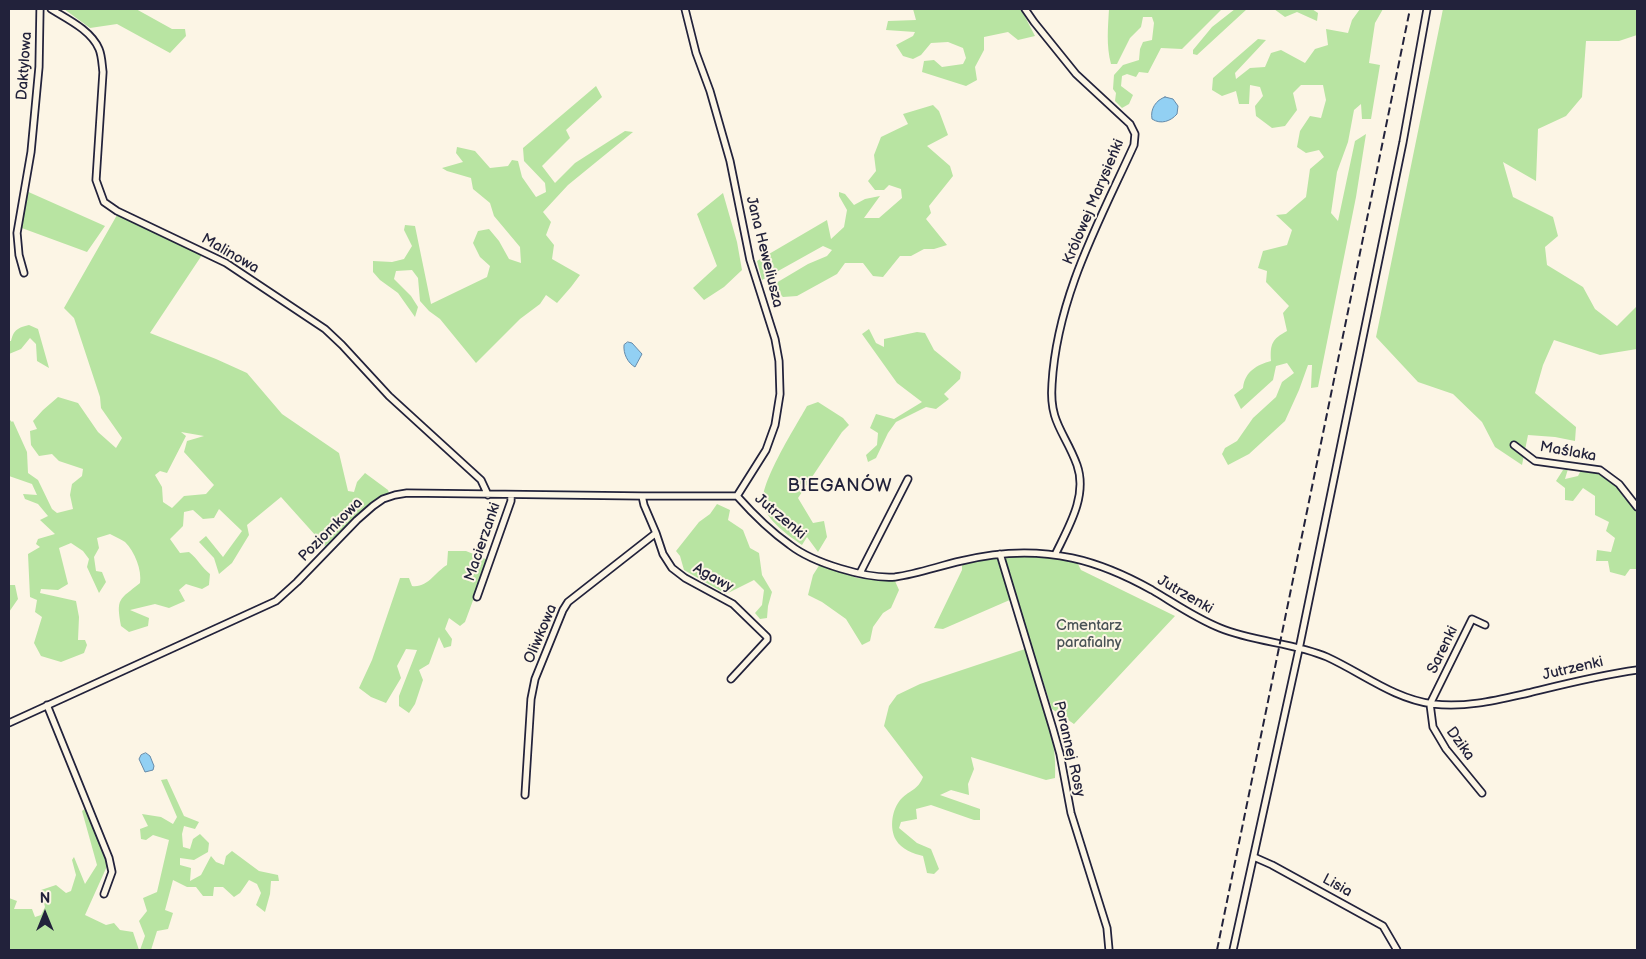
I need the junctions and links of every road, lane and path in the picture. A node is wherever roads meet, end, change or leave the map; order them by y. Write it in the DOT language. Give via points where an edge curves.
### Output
graph roads {
  1 [pos="40,9"];
  2 [pos="51,9"];
  3 [pos="685,9"];
  4 [pos="1025,9"];
  5 [pos="1427,9"];
  6 [pos="24,273"];
  7 [pos="1514,445"];
  8 [pos="908,479"];
  9 [pos="488,495"];
  10 [pos="511,495"];
  11 [pos="642,496"];
  12 [pos="737,496"];
  13 [pos="1637,507"];
  14 [pos="656,533"];
  15 [pos="1000,554"];
  16 [pos="1055,555"];
  17 [pos="860,573"];
  18 [pos="477,597"];
  19 [pos="1485,624"];
  20 [pos="1299,649"];
  21 [pos="1637,670"];
  22 [pos="731,678"];
  23 [pos="1430,704"];
  24 [pos="46,705"];
  25 [pos="9,723"];
  26 [pos="1482,793"];
  27 [pos="525,795"];
  28 [pos="1254,857"];
  29 [pos="104,894"];
  30 [pos="1109,950"];
  31 [pos="1233,950"];
  32 [pos="1397,950"];
  1 -- 6 [label="street, Daktylowa" via="32,142 17,233"];
  2 -- 9 [label="street, Malinowa" via="89,35 99,49 103,72 96,180 104,202 226,262 325,329 389,396 481,480"];
  3 -- 12 [label="street, Jana Heweliusza" via="730,161 750,260 779,361 780,394 774,425 766,450"];
  4 -- 16 [label="street, Królowej Marysieńki" via="1064,61 1130,124 1135,134 1134,144 1081,259 1059,333 1051,405 1077,466 1080,493 1070,525"];
  5 -- 20 [label="street" via="1400,158"];
  7 -- 13 [label="street, Maślaka" via="1535,462 1600,470 1619,484"];
  8 -- 17 [label="street"];
  9 -- 10 [label="street, Poziomkowa"];
  9 -- 24 [label="street, Poziomkowa" via="407,493 383,499 357,520 276,601"];
  10 -- 11 [label="street, Poziomkowa"];
  10 -- 18 [label="street, Macierzanki"];
  11 -- 12 [label="street, Poziomkowa"];
  11 -- 14 [label="street"];
  12 -- 17 [label="street, Jutrzenki" via="763,524 791,546 808,556"];
  14 -- 22 [label="street, Agawy" via="672,568 733,604 767,637"];
  14 -- 27 [label="street, Oliwkowa" via="568,602 563,610 535,679"];
  15 -- 16 [label="street, Jutrzenki"];
  15 -- 17 [label="street, Jutrzenki" via="897,576"];
  15 -- 30 [label="street, Porannej Rosy" via="1060,754 1071,813 1106,928"];
  16 -- 20 [label="street, Jutrzenki" via="1110,569 1197,618 1225,630"];
  19 -- 23 [label="street, Sarenki" via="1472,619"];
  20 -- 23 [label="street, Jutrzenki" via="1328,658 1402,696"];
  20 -- 28 [label="street"];
  21 -- 23 [label="street, Jutrzenki" via="1487,703"];
  23 -- 26 [label="street, Dzika" via="1432,727"];
  24 -- 25 [label="street, Poziomkowa"];
  24 -- 29 [label="street" via="109,858 112,872"];
  28 -- 31 [label="street"];
  28 -- 32 [label="street, Lisia" via="1383,926"];
}
